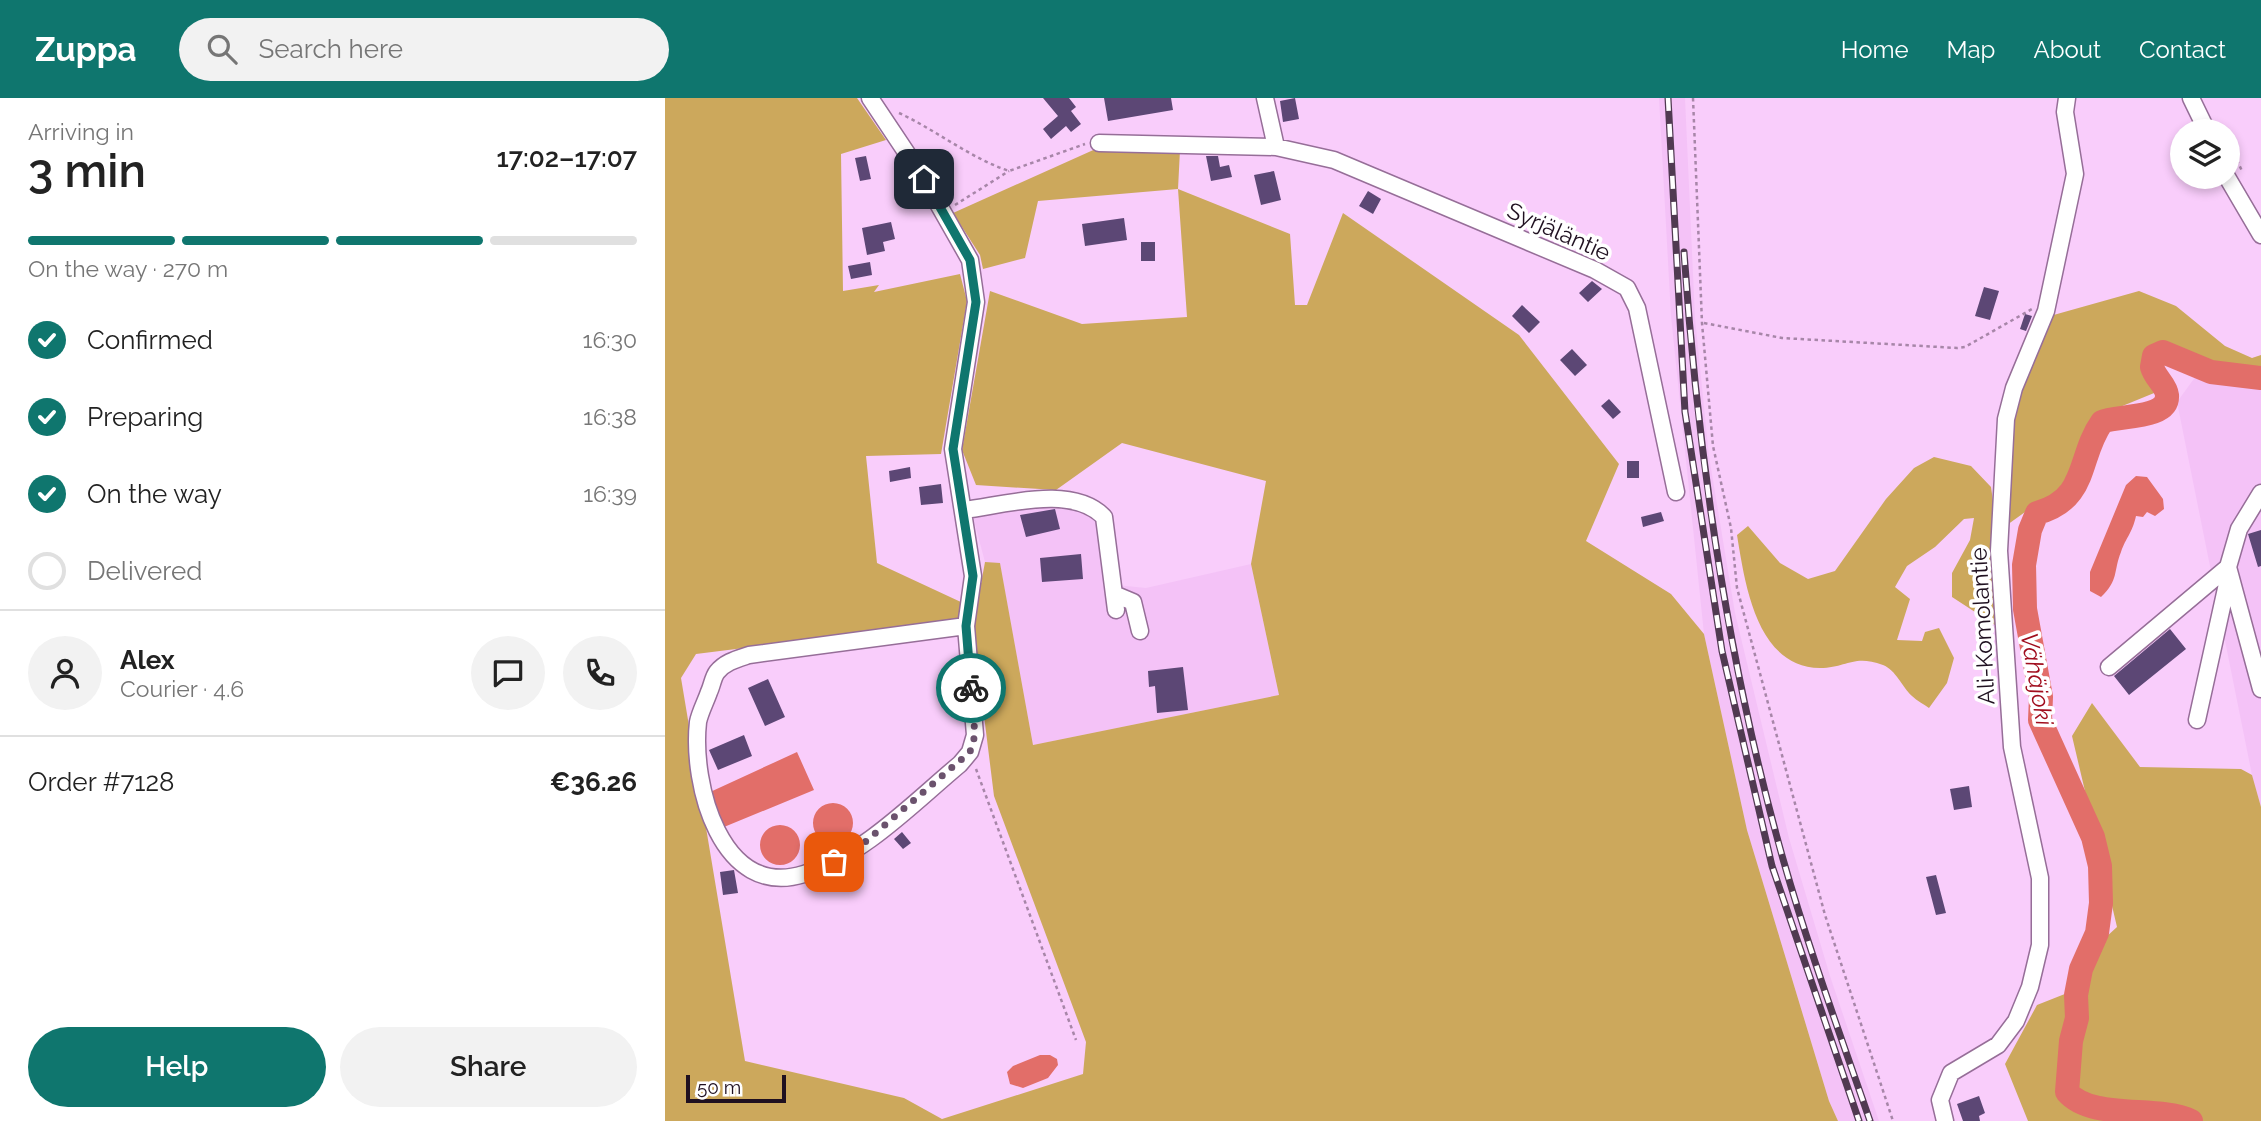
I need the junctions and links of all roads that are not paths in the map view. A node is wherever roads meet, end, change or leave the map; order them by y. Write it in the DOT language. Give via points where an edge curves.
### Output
graph roads {
  1 [pos="870,98"];
  2 [pos="1265,98"];
  3 [pos="2067,98"];
  4 [pos="2191,98"];
  5 [pos="2201,119"];
  6 [pos="1099,143"];
  7 [pos="1276,147"];
  8 [pos="2240,186"];
  9 [pos="2261,235"];
  10 [pos="1676,492"];
  11 [pos="2261,493"];
  12 [pos="964,510"];
  13 [pos="2229,570"];
  14 [pos="966,626"];
  15 [pos="1140,631"];
  16 [pos="2109,667"];
  17 [pos="2261,689"];
  18 [pos="2197,720"];
  19 [pos="1945,1121"];
  1 -- 12 [label="street" via="970,260 976,302 953,449"];
  2 -- 7 [label="street"];
  3 -- 19 [label="street, Ali-Komolantie" via="2075,174 2048,304 2006,419 1999,551 2012,747 2040,878 2040,945 2016,1021 1998,1045 1951,1073 1940,1100"];
  4 -- 5 [label="street"];
  6 -- 7 [label="street, Syrjäläntie"];
  7 -- 10 [label="street, Syrjäläntie" via="1334,160 1595,270 1627,288 1637,308"];
  8 -- 9 [label="street"];
  11 -- 13 [label="street" via="2239,529"];
  12 -- 14 [label="street" via="973,576"];
  12 -- 15 [label="street" via="1051,500 1095,508 1104,517 1115,602 1133,602"];
  13 -- 16 [label="street"];
  13 -- 17 [label="street"];
  13 -- 18 [label="street"];
  14 -- 14 [label="street" via="975,735 970,752 865,842 834,862 786,877 756,874 742,866 725,847 711,816 699,764 698,721 716,673 731,660 803,646"];
}
